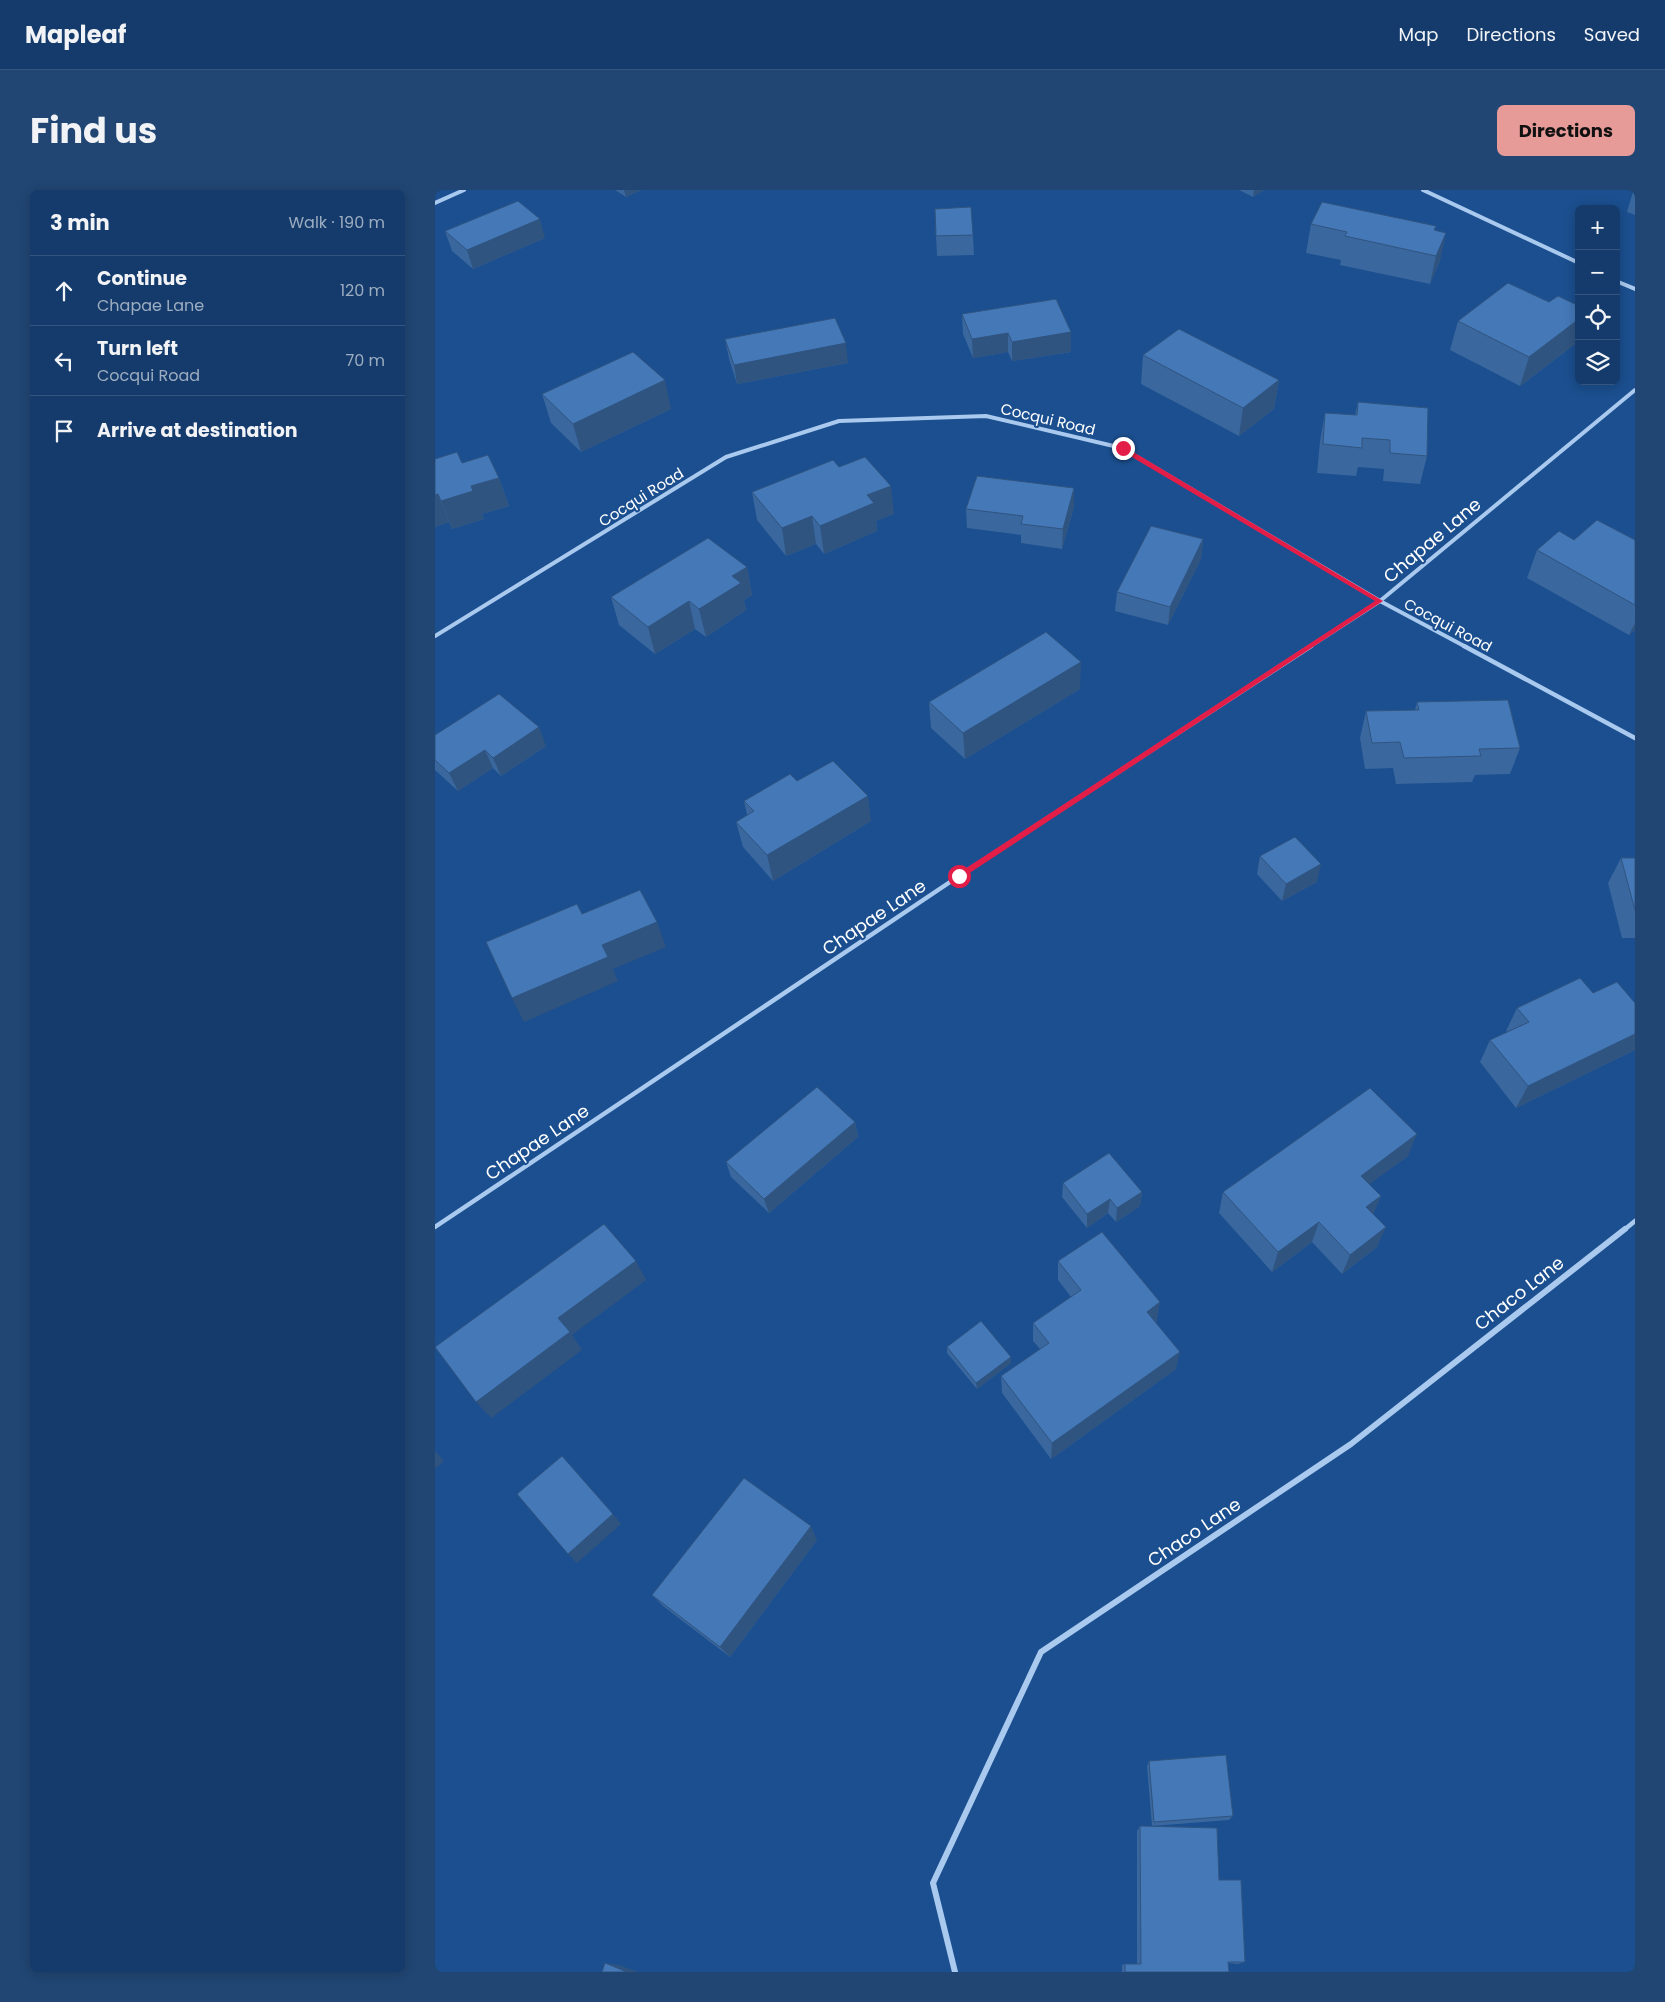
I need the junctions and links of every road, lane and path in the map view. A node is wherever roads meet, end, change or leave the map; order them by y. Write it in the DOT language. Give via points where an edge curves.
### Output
graph roads {
  1 [pos="464,190"];
  2 [pos="1423,190"];
  3 [pos="435,203"];
  4 [pos="1575,261"];
  5 [pos="1620,282"];
  6 [pos="1635,289"];
  7 [pos="1635,390"];
  8 [pos="1380,601"];
  9 [pos="435,636"];
  10 [pos="1635,738"];
  11 [pos="1635,1221"];
  12 [pos="435,1227"];
  13 [pos="955,1972"];
  1 -- 3 [label="street"];
  2 -- 4 [label="street"];
  5 -- 6 [label="street"];
  7 -- 8 [label="street, Chapae Lane"];
  8 -- 9 [label="street, Cocqui Road" via="1123,448 986,416 839,421 726,457"];
  8 -- 10 [label="street, Cocqui Road"];
  8 -- 12 [label="street, Chapae Lane" via="959,876"];
  11 -- 13 [label="street, Chaco Lane" via="1351,1444 1041,1652 933,1883"];
}
